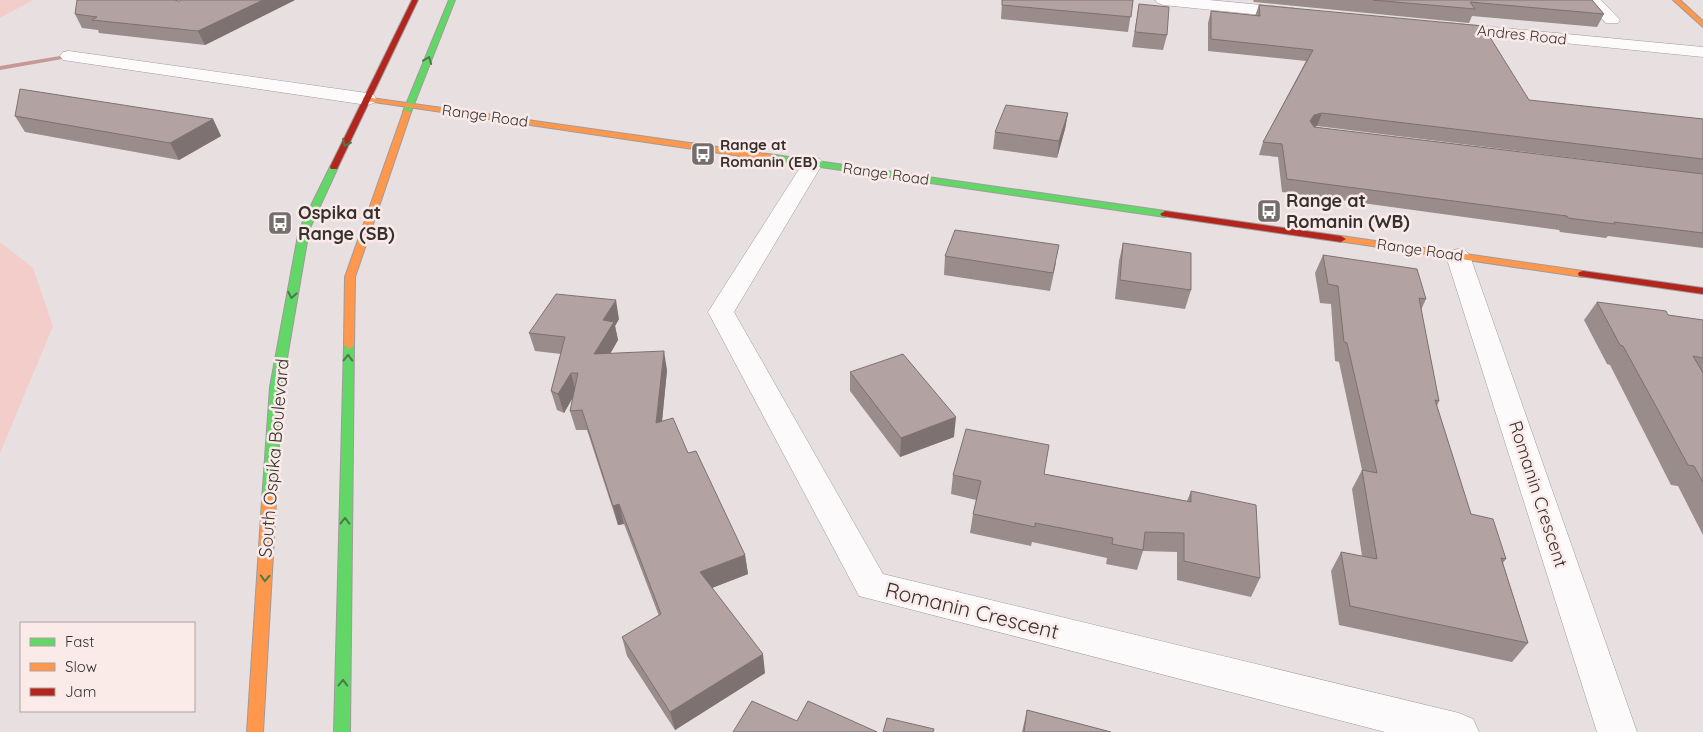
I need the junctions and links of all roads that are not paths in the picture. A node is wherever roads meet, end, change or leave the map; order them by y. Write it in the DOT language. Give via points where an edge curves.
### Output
graph roads {
  1 [pos="415,0"];
  2 [pos="452,0"];
  3 [pos="1163,0"];
  4 [pos="1592,0"];
  5 [pos="1676,0"];
  6 [pos="1308,14"];
  7 [pos="1612,20"];
  8 [pos="1703,25"];
  9 [pos="1434,26"];
  10 [pos="1703,52"];
  11 [pos="69,56"];
  12 [pos="367,99"];
  13 [pos="410,106"];
  14 [pos="813,163"];
  15 [pos="1458,256"];
  16 [pos="1703,291"];
  17 [pos="256,732"];
  18 [pos="342,732"];
  19 [pos="1459,732"];
  20 [pos="1617,732"];
  1 -- 12 [label="main road, South Ospika Boulevard"];
  13 -- 2 [label="main road, one-way"];
  3 -- 6 [label="street"];
  4 -- 7 [label="street"];
  5 -- 8 [label="main road"];
  9 -- 10 [label="street, Andres Road"];
  11 -- 12 [label="street, Range Road"];
  12 -- 13 [label="main road, Range Road"];
  12 -- 17 [label="main road, South Ospika Boulevard, one-way" via="304,230 276,386"];
  13 -- 14 [label="main road, Range Road"];
  18 -- 13 [label="main road, one-way" via="350,278"];
  14 -- 15 [label="main road, Range Road"];
  14 -- 19 [label="street, Romanin Crescent" via="721,312 871,586"];
  15 -- 16 [label="main road, Range Road"];
  15 -- 20 [label="street, Romanin Crescent"];
}
